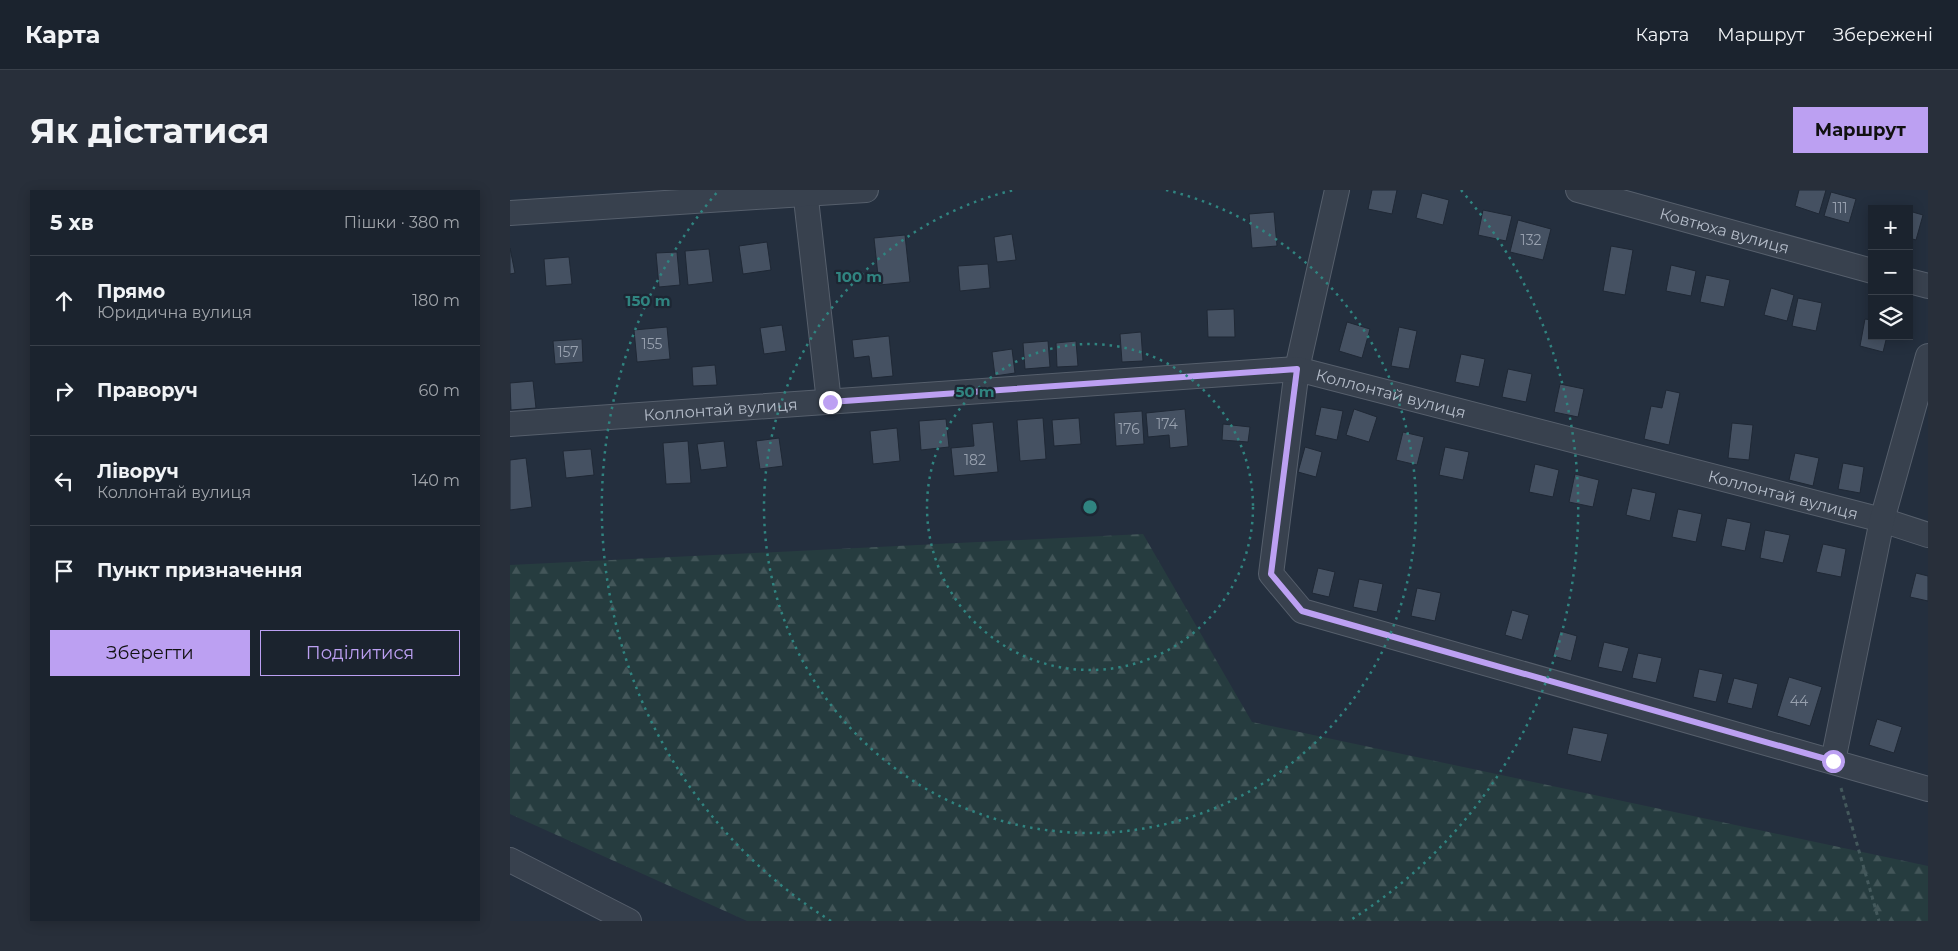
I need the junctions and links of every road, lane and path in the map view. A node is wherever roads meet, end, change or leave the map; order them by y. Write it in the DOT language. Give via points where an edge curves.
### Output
graph roads {
  1 [pos="866,190"];
  2 [pos="1337,190"];
  3 [pos="1578,190"];
  4 [pos="806,192"];
  5 [pos="510,213"];
  6 [pos="1868,270"];
  7 [pos="1913,282"];
  8 [pos="1928,286"];
  9 [pos="1928,356"];
  10 [pos="1297,369"];
  11 [pos="830,402"];
  12 [pos="510,424"];
  13 [pos="1882,520"];
  14 [pos="1928,534"];
  15 [pos="1833,761"];
  16 [pos="1928,789"];
  17 [pos="510,860"];
  18 [pos="629,921"];
  19 [pos="1879,921"];
  1 -- 4 [label="street"];
  2 -- 10 [label="street"];
  3 -- 6 [label="street, Ковтюха вулиця"];
  4 -- 5 [label="street"];
  4 -- 11 [label="street"];
  7 -- 8 [label="street"];
  9 -- 13 [label="street"];
  10 -- 11 [label="street, Коллонтай вулиця"];
  10 -- 13 [label="street, Коллонтай вулиця"];
  10 -- 15 [label="street" via="1271,574 1302,611"];
  11 -- 12 [label="street, Коллонтай вулиця"];
  13 -- 14 [label="street, Коллонтай вулиця"];
  13 -- 15 [label="street"];
  15 -- 16 [label="street"];
  15 -- 19 [label="path"];
  17 -- 18 [label="street"];
}
